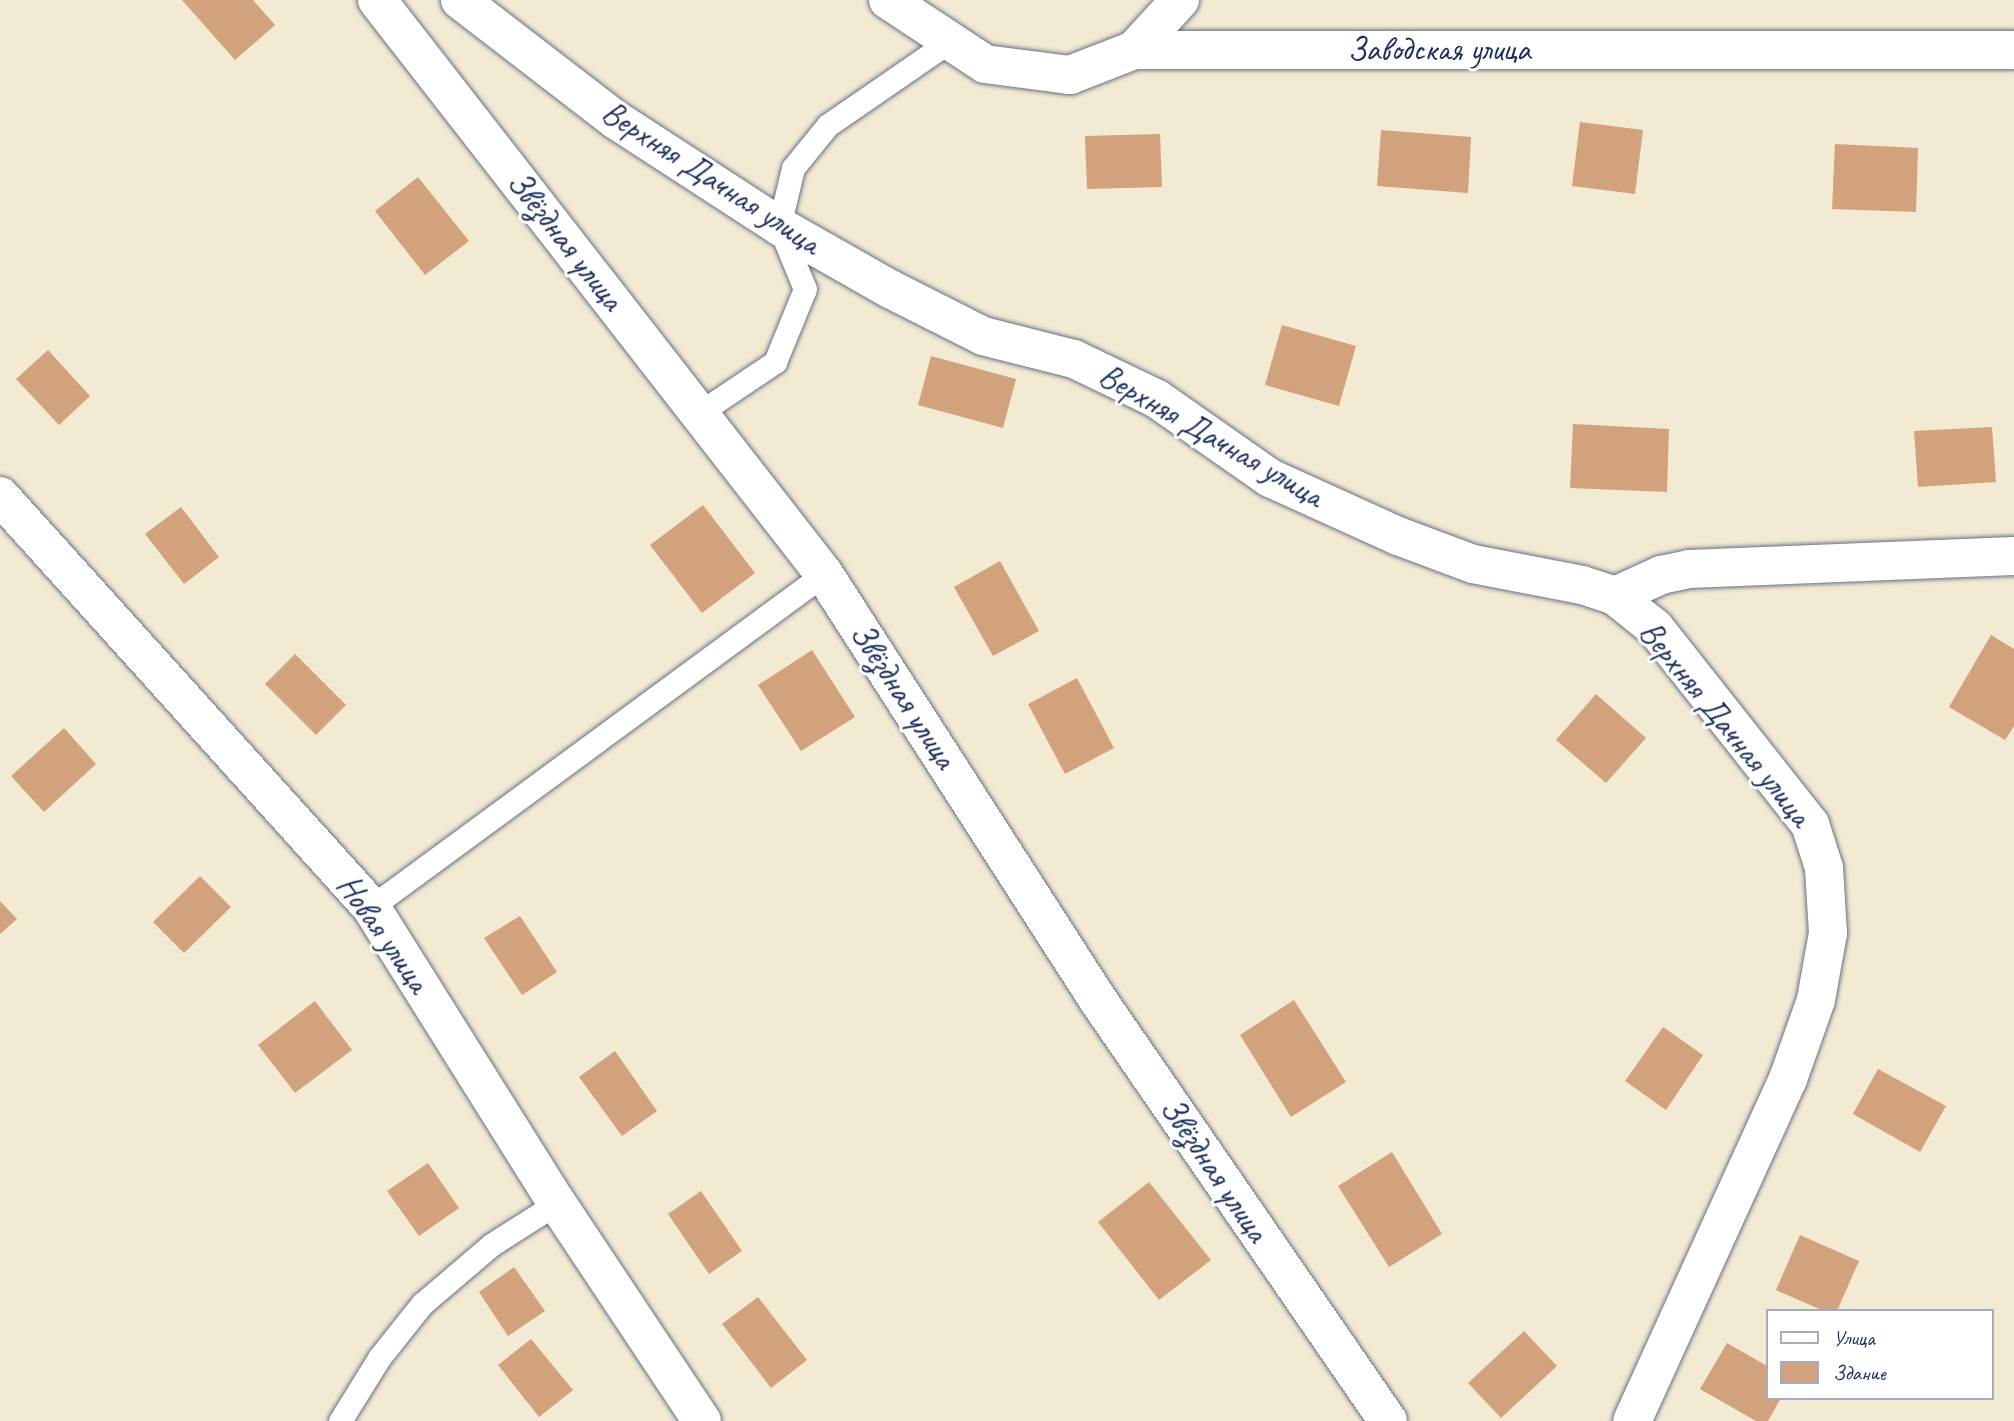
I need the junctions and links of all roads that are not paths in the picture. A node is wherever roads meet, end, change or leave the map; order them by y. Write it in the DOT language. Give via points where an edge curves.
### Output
graph roads {
  1 [pos="377,0"];
  2 [pos="460,0"];
  3 [pos="888,0"];
  4 [pos="1180,0"];
  5 [pos="947,43"];
  6 [pos="1134,50"];
  7 [pos="2014,50"];
  8 [pos="779,226"];
  9 [pos="699,413"];
  10 [pos="0,496"];
  11 [pos="2014,556"];
  12 [pos="824,574"];
  13 [pos="1615,596"];
  14 [pos="371,907"];
  15 [pos="556,1203"];
  16 [pos="340,1421"];
  17 [pos="702,1421"];
  18 [pos="1388,1421"];
  19 [pos="1632,1421"];
  1 -- 9 [label="street, Звёздная улица"];
  2 -- 8 [label="street, Верхняя Дачная улица" via="616,120"];
  3 -- 5 [label="street, Заводская улица"];
  4 -- 6 [label="street"];
  5 -- 6 [label="street, Заводская улица" via="985,64 1070,75"];
  5 -- 8 [label="lane" via="828,125 793,168"];
  6 -- 7 [label="street, Заводская улица"];
  8 -- 9 [label="lane" via="805,289 775,362"];
  8 -- 13 [label="street, Верхняя Дачная улица" via="983,336 1073,359 1157,399 1270,478 1398,536 1473,564"];
  9 -- 12 [label="street, Звёздная улица"];
  10 -- 14 [label="street, Новая улица"];
  11 -- 13 [label="street" via="1689,569 1661,575"];
  12 -- 14 [label="lane"];
  12 -- 18 [label="street, Звёздная улица" via="1098,1000"];
  13 -- 19 [label="street, Верхняя Дачная улица" via="1655,628 1810,824 1824,869 1828,933 1816,1000 1788,1079"];
  14 -- 15 [label="street, Новая улица"];
  15 -- 16 [label="lane" via="491,1245 422,1304 379,1358"];
  15 -- 17 [label="street, Новая улица"];
}
